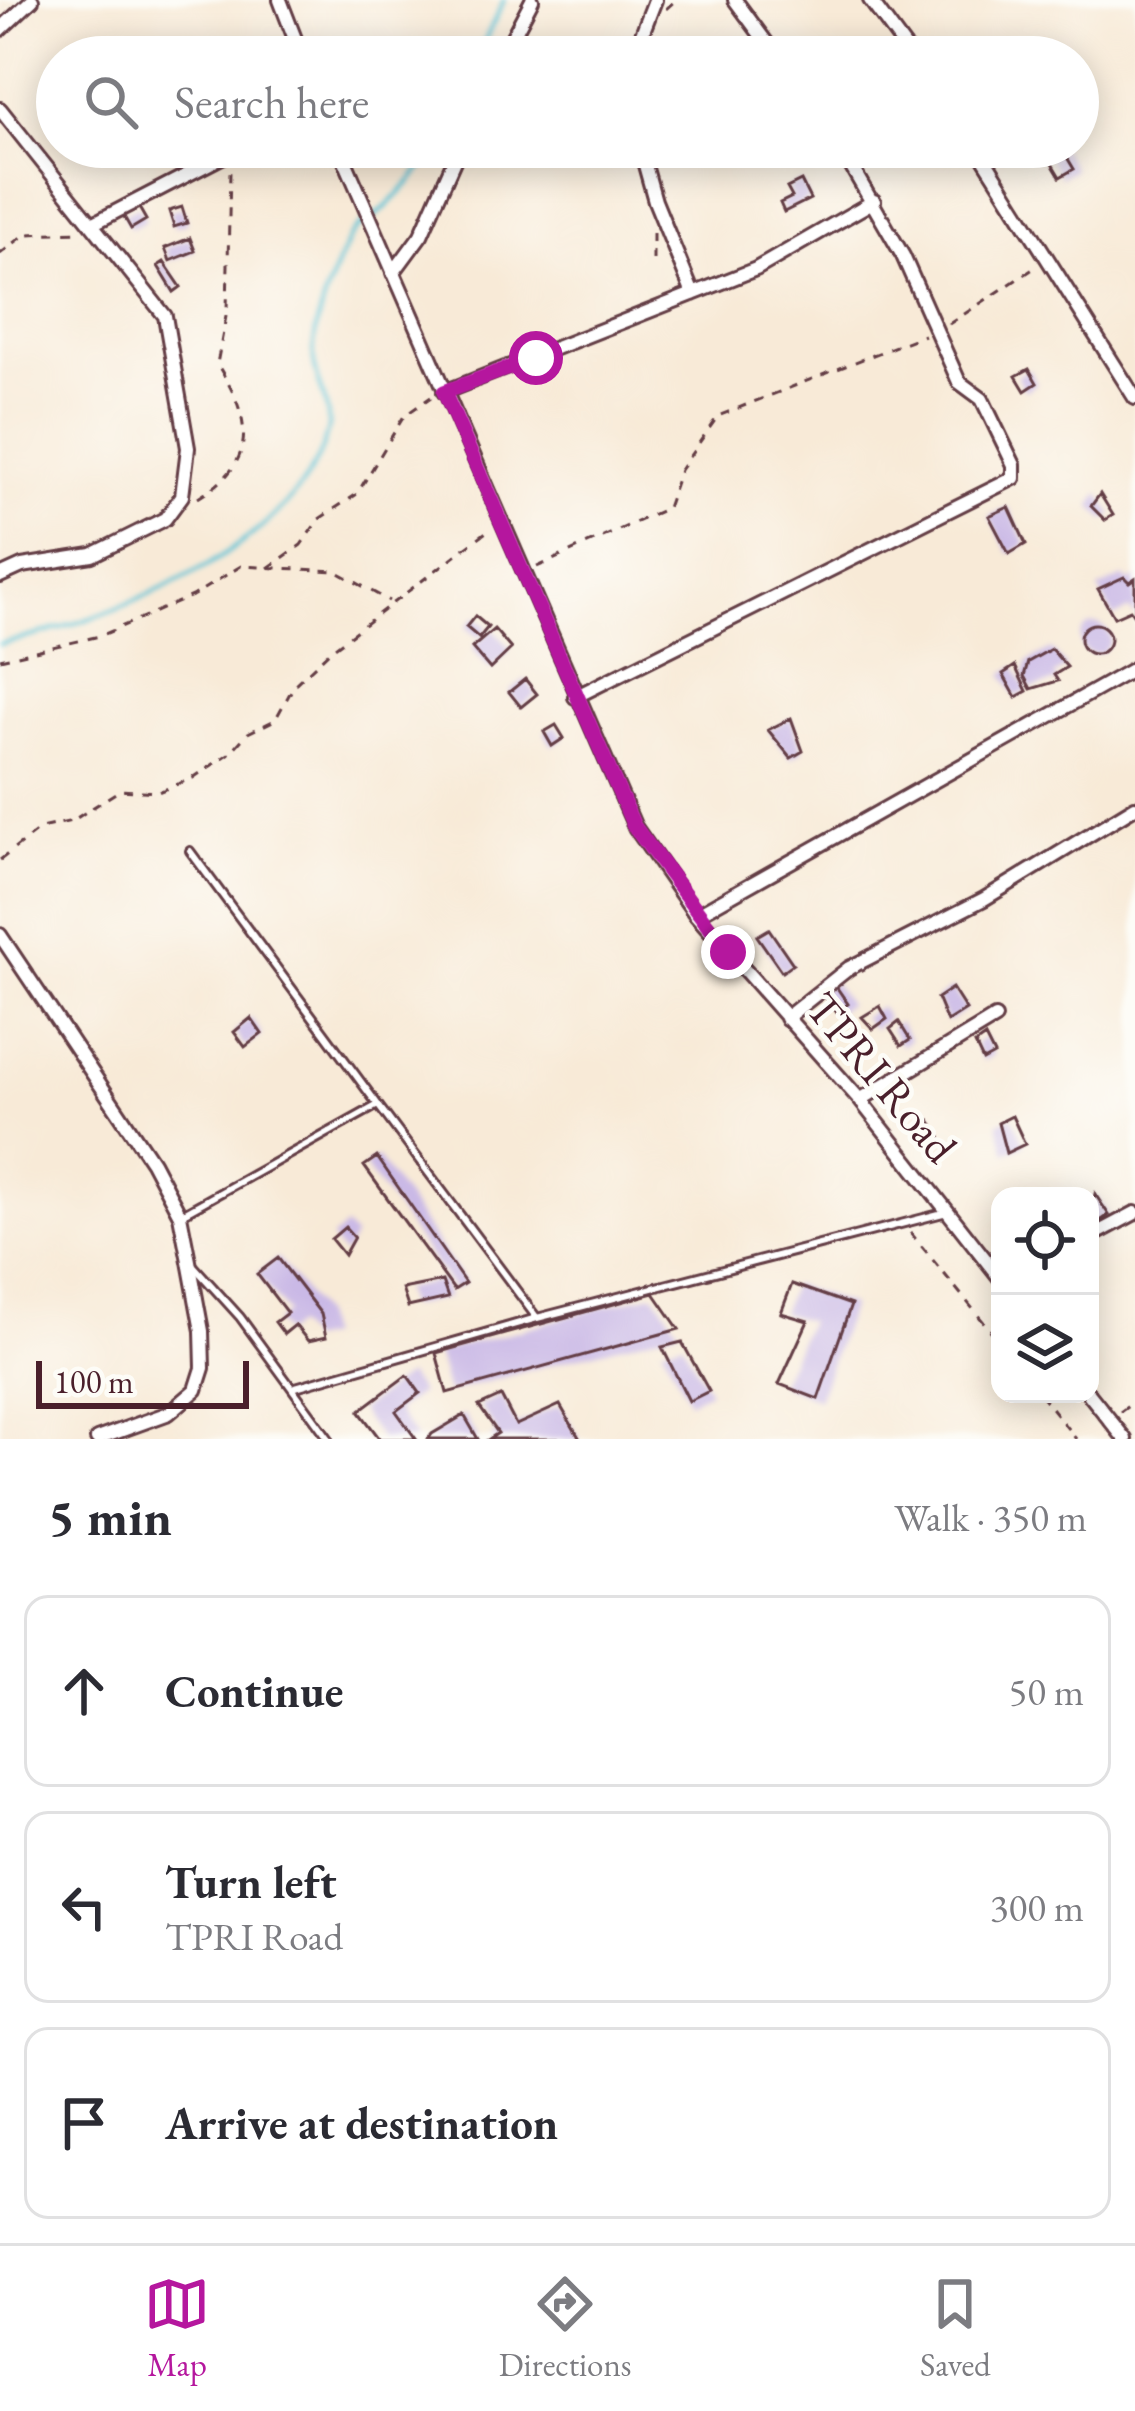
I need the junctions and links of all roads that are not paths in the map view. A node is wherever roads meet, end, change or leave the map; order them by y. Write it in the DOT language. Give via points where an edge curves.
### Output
graph roads {
  1 [pos="32,0"];
  2 [pos="280,0"];
  3 [pos="532,0"];
  4 [pos="655,0"];
  5 [pos="736,0"];
  6 [pos="870,0"];
  7 [pos="0,30"];
  8 [pos="294,36"];
  9 [pos="513,36"];
  10 [pos="641,36"];
  11 [pos="762,36"];
  12 [pos="897,36"];
  13 [pos="0,109"];
  14 [pos="36,153"];
  15 [pos="49,168"];
  16 [pos="202,168"];
  17 [pos="348,168"];
  18 [pos="451,168"];
  19 [pos="646,168"];
  20 [pos="853,168"];
  21 [pos="990,168"];
  22 [pos="874,201"];
  23 [pos="94,223"];
  24 [pos="393,273"];
  25 [pos="693,294"];
  26 [pos="444,392"];
  27 [pos="1135,398"];
  28 [pos="0,576"];
  29 [pos="1135,668"];
  30 [pos="575,698"];
  31 [pos="1135,806"];
  32 [pos="190,851"];
  33 [pos="696,915"];
  34 [pos="0,935"];
  35 [pos="786,1018"];
  36 [pos="995,1018"];
  37 [pos="860,1100"];
  38 [pos="378,1105"];
  39 [pos="947,1212"];
  40 [pos="1135,1213"];
  41 [pos="180,1215"];
  42 [pos="1099,1232"];
  43 [pos="189,1261"];
  44 [pos="991,1267"];
  45 [pos="537,1318"];
  46 [pos="292,1388"];
  47 [pos="1096,1403"];
  48 [pos="97,1439"];
  49 [pos="328,1439"];
  50 [pos="1125,1439"];
  1 -- 7 [label="street"];
  2 -- 8 [label="street"];
  3 -- 9 [label="street"];
  4 -- 10 [label="street"];
  5 -- 11 [label="street"];
  6 -- 12 [label="street"];
  13 -- 14 [label="street"];
  15 -- 23 [label="street"];
  16 -- 23 [label="street"];
  17 -- 24 [label="street, TPRI Road"];
  18 -- 24 [label="street" via="421,235"];
  19 -- 25 [label="street"];
  20 -- 22 [label="street"];
  21 -- 27 [label="street"];
  22 -- 25 [label="street" via="791,251"];
  22 -- 30 [label="street" via="959,382 982,399 1014,465 1012,482"];
  23 -- 28 [label="street" via="165,316 173,342 188,448 175,510 92,555"];
  24 -- 26 [label="street, TPRI Road"];
  25 -- 26 [label="street"];
  26 -- 30 [label="street, TPRI Road"];
  29 -- 33 [label="street"];
  30 -- 33 [label="street, TPRI Road" via="634,826"];
  31 -- 35 [label="street" via="984,899 850,968"];
  32 -- 38 [label="lane"];
  33 -- 35 [label="street, TPRI Road"];
  34 -- 41 [label="street"];
  35 -- 37 [label="street, TPRI Road"];
  36 -- 37 [label="street"];
  37 -- 39 [label="street, TPRI Road"];
  38 -- 41 [label="lane"];
  38 -- 45 [label="lane"];
  39 -- 44 [label="street, TPRI Road"];
  39 -- 45 [label="lane"];
  40 -- 42 [label="street"];
  41 -- 43 [label="street"];
  43 -- 46 [label="lane"];
  43 -- 48 [label="street" via="202,1331 196,1390 169,1413"];
  45 -- 46 [label="lane"];
  46 -- 49 [label="lane"];
  47 -- 50 [label="street"];
}
